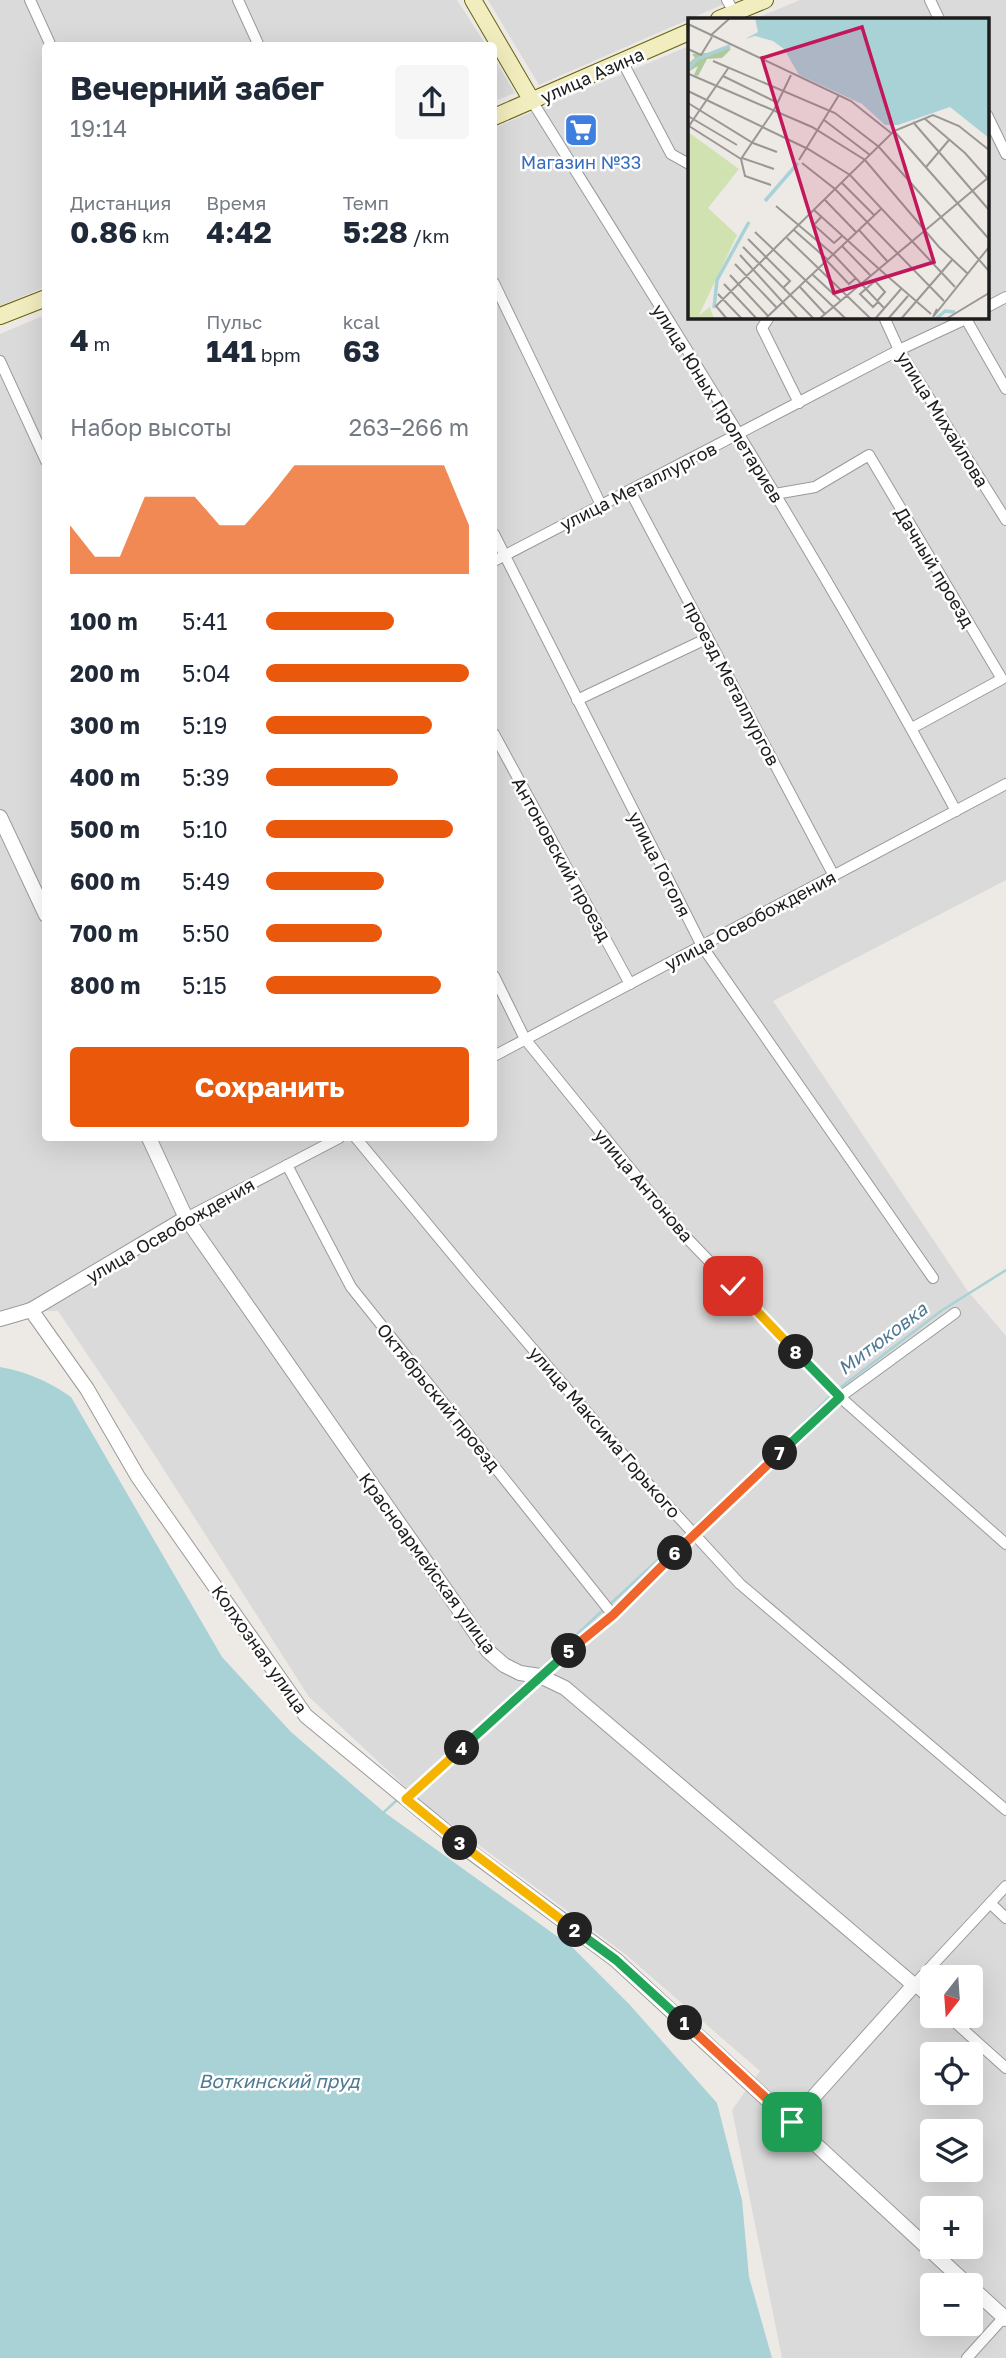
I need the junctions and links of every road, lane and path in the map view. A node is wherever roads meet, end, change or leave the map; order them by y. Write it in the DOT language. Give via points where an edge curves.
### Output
graph roads {
  1 [pos="30,0"];
  2 [pos="238,0"];
  3 [pos="473,0"];
  4 [pos="765,0"];
  5 [pos="930,0"];
  6 [pos="730,13"];
  7 [pos="939,18"];
  8 [pos="688,32"];
  9 [pos="49,42"];
  10 [pos="257,42"];
  11 [pos="622,61"];
  12 [pos="532,101"];
  13 [pos="497,116"];
  14 [pos="988,117"];
  15 [pos="1006,154"];
  16 [pos="688,162"];
  17 [pos="497,289"];
  18 [pos="1006,297"];
  19 [pos="42,300"];
  20 [pos="988,306"];
  21 [pos="0,316"];
  22 [pos="768,318"];
  23 [pos="884,318"];
  24 [pos="968,318"];
  25 [pos="900,350"];
  26 [pos="0,361"];
  27 [pos="1006,389"];
  28 [pos="799,403"];
  29 [pos="738,435"];
  30 [pos="42,452"];
  31 [pos="630,491"];
  32 [pos="775,494"];
  33 [pos="601,505"];
  34 [pos="1006,520"];
  35 [pos="499,558"];
  36 [pos="708,638"];
  37 [pos="577,699"];
  38 [pos="912,729"];
  39 [pos="497,740"];
  40 [pos="1006,784"];
  41 [pos="956,811"];
  42 [pos="0,817"];
  43 [pos="834,876"];
  44 [pos="42,906"];
  45 [pos="702,946"];
  46 [pos="497,982"];
  47 [pos="630,984"];
  48 [pos="525,1039"];
  49 [pos="497,1054"];
  50 [pos="150,1141"];
  51 [pos="333,1141"];
  52 [pos="358,1141"];
  53 [pos="287,1165"];
  54 [pos="186,1218"];
  55 [pos="933,1278"];
  56 [pos="31,1310"];
  57 [pos="955,1313"];
  58 [pos="1,1317"];
  59 [pos="840,1397"];
  60 [pos="691,1531"];
  61 [pos="1006,1544"];
  62 [pos="613,1615"];
  63 [pos="540,1675"];
  64 [pos="406,1799"];
  65 [pos="1006,1810"];
  66 [pos="1006,1886"];
  67 [pos="990,1903"];
  68 [pos="1006,1918"];
  69 [pos="914,1985"];
  70 [pos="920,1990"];
  71 [pos="961,2028"];
  72 [pos="1006,2068"];
  73 [pos="792,2122"];
  74 [pos="956,2273"];
  75 [pos="983,2298"];
  76 [pos="1005,2318"];
  77 [pos="967,2358"];
  1 -- 9 [label="street"];
  2 -- 10 [label="street"];
  3 -- 12 [label="main road, улица Юных Пролетариев"];
  4 -- 6 [label="main road"];
  5 -- 7 [label="street"];
  8 -- 11 [label="main road, улица Азина"];
  11 -- 12 [label="main road, улица Азина"];
  11 -- 16 [label="street" via="671,154"];
  12 -- 13 [label="main road, улица Азина"];
  12 -- 29 [label="street, улица Юных Пролетариев"];
  14 -- 15 [label="street"];
  17 -- 33 [label="street"];
  18 -- 20 [label="street"];
  19 -- 21 [label="main road"];
  22 -- 28 [label="street" via="762,328"];
  23 -- 25 [label="street, улица Михайлова"];
  24 -- 25 [label="street, улица Металлургов"];
  24 -- 27 [label="street"];
  25 -- 28 [label="street, улица Металлургов"];
  25 -- 34 [label="street, улица Михайлова"];
  26 -- 30 [label="street"];
  28 -- 29 [label="street, улица Металлургов"];
  29 -- 31 [label="street, улица Металлургов"];
  29 -- 32 [label="street, улица Юных Пролетариев"];
  31 -- 33 [label="street, улица Металлургов"];
  31 -- 36 [label="street, проезд Металлургов"];
  32 -- 38 [label="street, улица Юных Пролетариев"];
  32 -- 38 [label="street, Дачный проезд" via="816,487 869,455 1002,679"];
  33 -- 35 [label="street, улица Металлургов"];
  35 -- 37 [label="street, улица Гоголя"];
  36 -- 37 [label="street"];
  36 -- 43 [label="street, проезд Металлургов"];
  37 -- 45 [label="street, улица Гоголя"];
  38 -- 41 [label="street, улица Юных Пролетариев"];
  39 -- 47 [label="street, Антоновский проезд"];
  40 -- 41 [label="street, улица Освобождения"];
  41 -- 43 [label="street, улица Освобождения"];
  42 -- 44 [label="street"];
  43 -- 45 [label="street, улица Освобождения"];
  45 -- 47 [label="street, улица Освобождения"];
  45 -- 55 [label="street, улица Гоголя"];
  46 -- 48 [label="street, улица Антонова"];
  47 -- 48 [label="street, улица Освобождения"];
  48 -- 49 [label="street, улица Освобождения"];
  48 -- 59 [label="street, улица Антонова" via="684,1235"];
  50 -- 54 [label="street, Красноармейская улица"];
  51 -- 53 [label="street, улица Освобождения"];
  52 -- 60 [label="street, улица Максима Горького"];
  53 -- 54 [label="street, улица Освобождения"];
  53 -- 62 [label="street, Октябрьский проезд" via="351,1287"];
  54 -- 56 [label="street, улица Освобождения"];
  54 -- 63 [label="street, Красноармейская улица" via="488,1651 520,1673"];
  56 -- 58 [label="street, улица Освобождения"];
  56 -- 64 [label="street, Колхозная улица" via="87,1389 138,1477 306,1716"];
  57 -- 59 [label="street"];
  59 -- 60 [label="street"];
  59 -- 61 [label="street, улица Антонова"];
  60 -- 62 [label="street"];
  60 -- 65 [label="street, улица Максима Горького" via="740,1584"];
  62 -- 63 [label="street"];
  63 -- 64 [label="street"];
  63 -- 69 [label="street, Красноармейская улица" via="565,1688"];
  64 -- 73 [label="street, Колхозная улица" via="616,1960"];
  66 -- 67 [label="street"];
  67 -- 68 [label="street"];
  67 -- 69 [label="street"];
  69 -- 70 [label="street, Красноармейская улица"];
  69 -- 73 [label="street"];
  71 -- 72 [label="street"];
  73 -- 74 [label="street, Колхозная улица"];
  75 -- 76 [label="street, Колхозная улица"];
  76 -- 77 [label="street"];
}
